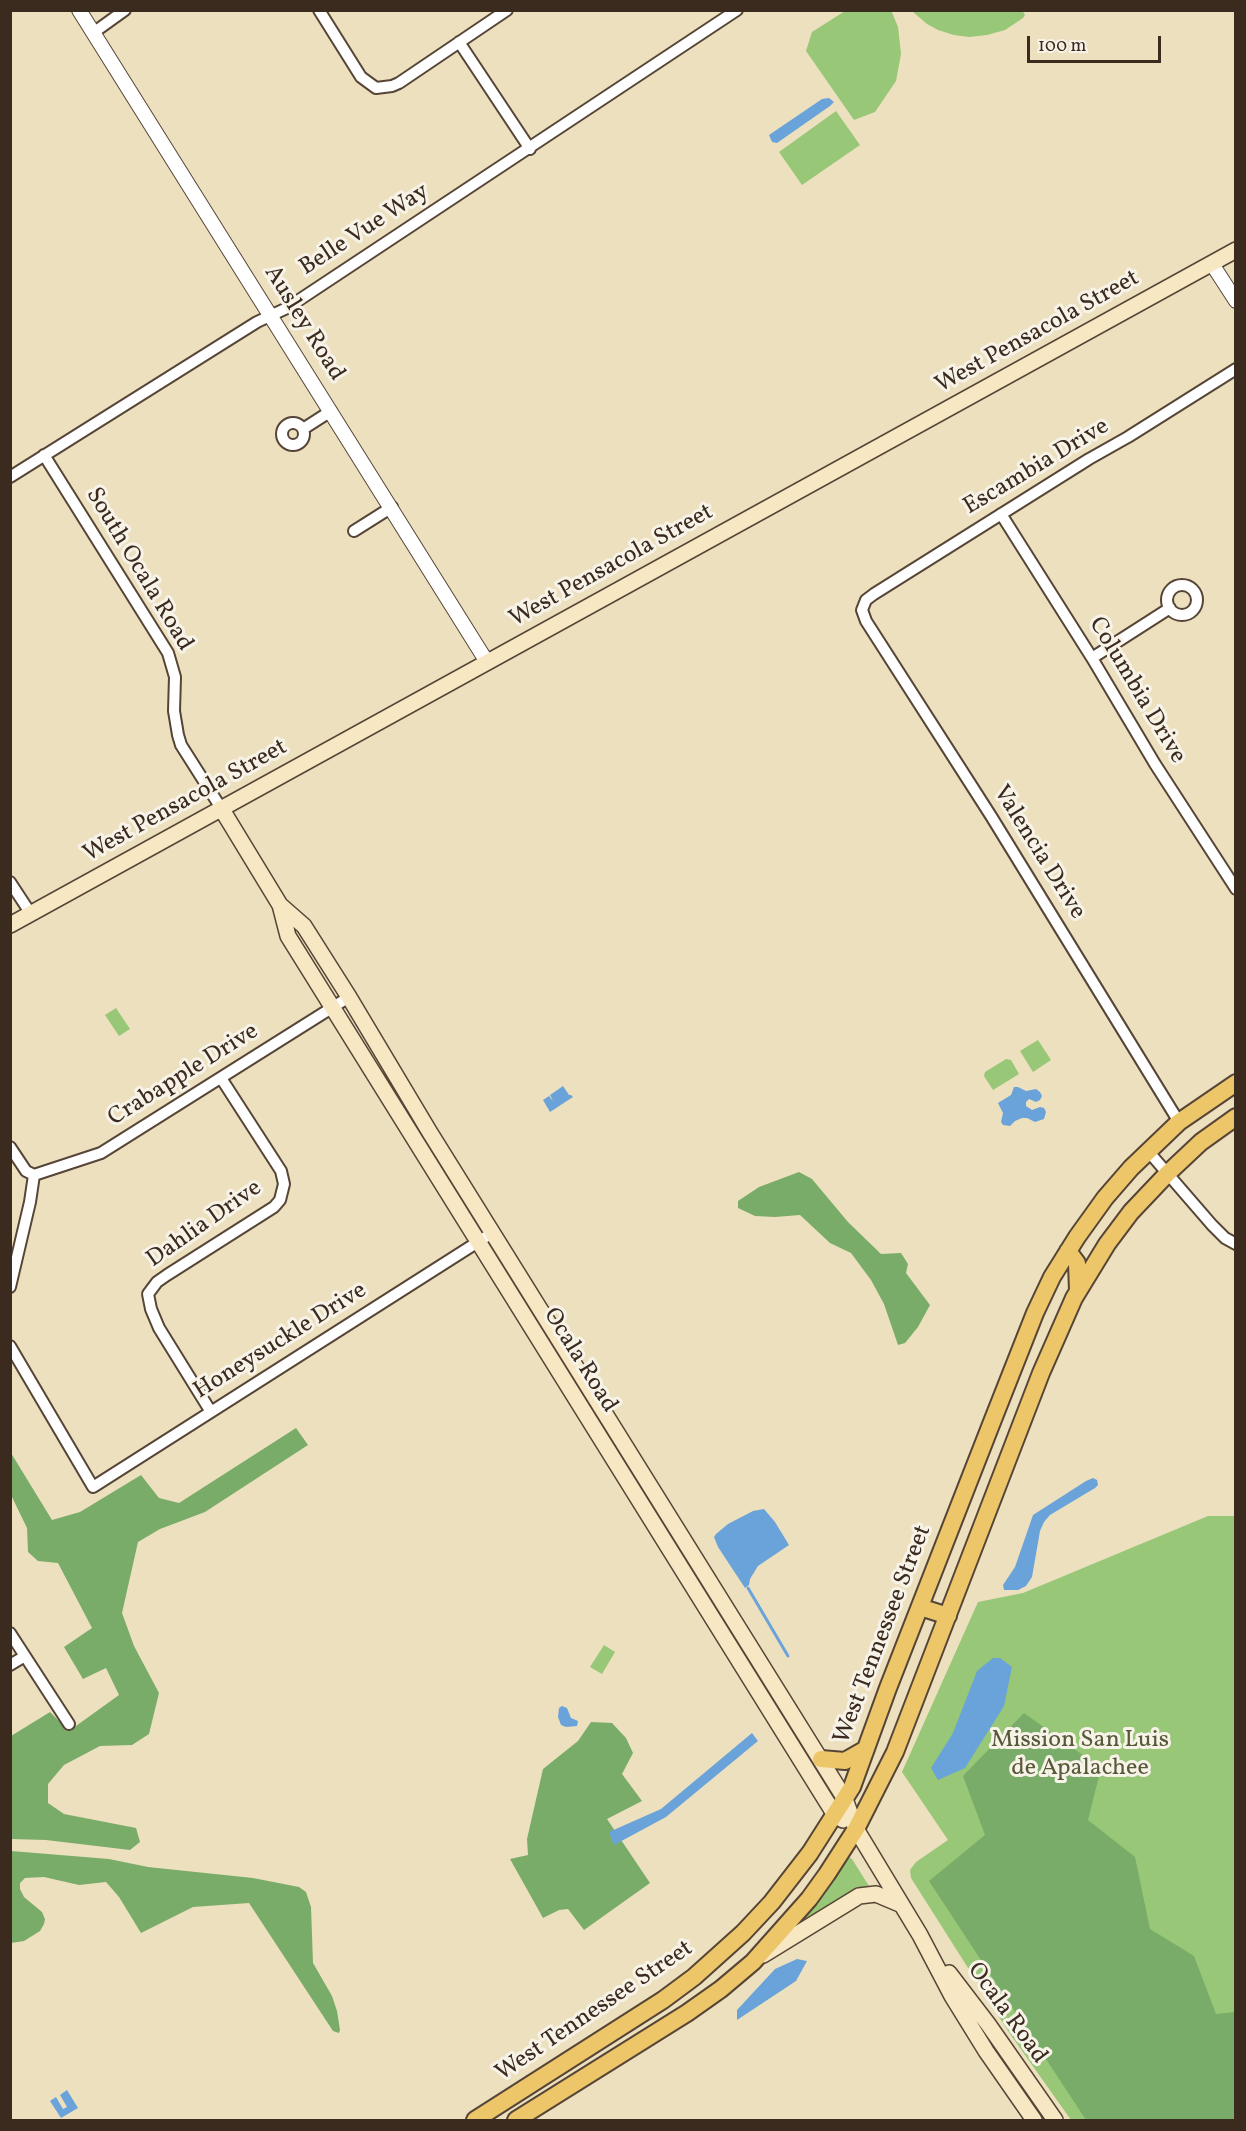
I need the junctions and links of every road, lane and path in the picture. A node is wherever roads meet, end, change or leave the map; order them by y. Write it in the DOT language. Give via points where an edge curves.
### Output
graph roads {
  1 [pos="79,10"];
  2 [pos="125,10"];
  3 [pos="320,10"];
  4 [pos="507,10"];
  5 [pos="737,10"];
  6 [pos="93,33"];
  7 [pos="459,42"];
  8 [pos="530,149"];
  9 [pos="1236,250"];
  10 [pos="1212,264"];
  11 [pos="1236,301"];
  12 [pos="271,315"];
  13 [pos="1236,369"];
  14 [pos="331,411"];
  15 [pos="303,429"];
  16 [pos="44,455"];
  17 [pos="10,477"];
  18 [pos="392,507"];
  19 [pos="1001,514"];
  20 [pos="354,531"];
  21 [pos="863,605"];
  22 [pos="1170,608"];
  23 [pos="1092,658"];
  24 [pos="487,662"];
  25 [pos="221,808"];
  26 [pos="10,882"];
  27 [pos="1236,889"];
  28 [pos="280,905"];
  29 [pos="31,914"];
  30 [pos="10,925"];
  31 [pos="349,997"];
  32 [pos="334,1007"];
  33 [pos="221,1078"];
  34 [pos="1236,1083"];
  35 [pos="1236,1117"];
  36 [pos="1179,1122"];
  37 [pos="10,1147"];
  38 [pos="1148,1151"];
  39 [pos="1168,1173"];
  40 [pos="34,1174"];
  41 [pos="492,1233"];
  42 [pos="478,1242"];
  43 [pos="1236,1244"];
  44 [pos="1068,1251"];
  45 [pos="12,1275"];
  46 [pos="10,1287"];
  47 [pos="1078,1292"];
  48 [pos="10,1346"];
  49 [pos="1016,1362"];
  50 [pos="1041,1373"];
  51 [pos="211,1412"];
  52 [pos="920,1607"];
  53 [pos="948,1616"];
  54 [pos="10,1633"];
  55 [pos="25,1656"];
  56 [pos="10,1665"];
  57 [pos="783,1700"];
  58 [pos="767,1707"];
  59 [pos="69,1724"];
  60 [pos="866,1749"];
  61 [pos="820,1760"];
  62 [pos="846,1799"];
  63 [pos="835,1815"];
  64 [pos="856,1829"];
  65 [pos="902,1905"];
  66 [pos="753,1962"];
  67 [pos="678,1990"];
  68 [pos="957,1993"];
  69 [pos="692,2010"];
  70 [pos="610,2034"];
  71 [pos="623,2054"];
  72 [pos="1014,2062"];
  73 [pos="1000,2072"];
  74 [pos="476,2120"];
  75 [pos="516,2121"];
  76 [pos="1034,2121"];
  77 [pos="1055,2121"];
  1 -- 6 [label="street, Ausley Road"];
  2 -- 6 [label="street"];
  3 -- 7 [label="street" via="361,77 376,88 399,83"];
  4 -- 7 [label="street"];
  5 -- 8 [label="street, Belle Vue Way"];
  6 -- 12 [label="street, Ausley Road"];
  7 -- 8 [label="street"];
  8 -- 12 [label="street, Belle Vue Way"];
  9 -- 10 [label="main road, West Pensacola Street"];
  10 -- 11 [label="street"];
  10 -- 24 [label="main road, West Pensacola Street"];
  12 -- 14 [label="street, Ausley Road"];
  12 -- 16 [label="street, Belle Vue Way"];
  13 -- 19 [label="street, Escambia Drive"];
  14 -- 15 [label="street"];
  14 -- 18 [label="street, Ausley Road"];
  16 -- 17 [label="street, Belle Vue Way"];
  16 -- 25 [label="street, South Ocala Road" via="168,653 175,677 174,711 181,745"];
  18 -- 20 [label="street"];
  18 -- 24 [label="street, Ausley Road"];
  19 -- 21 [label="street, Escambia Drive" via="874,594"];
  19 -- 23 [label="street, Columbia Drive"];
  21 -- 36 [label="street, Valencia Drive" via="866,621"];
  22 -- 23 [label="street"];
  23 -- 27 [label="street, Columbia Drive"];
  24 -- 25 [label="main road, West Pensacola Street"];
  25 -- 28 [label="main road, Ocala Road"];
  25 -- 29 [label="main road, West Pensacola Street"];
  26 -- 29 [label="street"];
  28 -- 31 [label="main road, Ocala Road" via="304,926"];
  28 -- 32 [label="main road, Ocala Road" via="288,936"];
  29 -- 30 [label="main road, West Pensacola Street"];
  31 -- 32 [label="street, Crabapple Drive"];
  31 -- 41 [label="main road, Ocala Road"];
  32 -- 33 [label="street, Crabapple Drive"];
  32 -- 42 [label="main road, Ocala Road"];
  33 -- 40 [label="street, Crabapple Drive" via="101,1153"];
  33 -- 51 [label="street, Dahlia Drive" via="281,1171 284,1190 274,1207 167,1275 148,1294 159,1328"];
  34 -- 36 [label="main road, West Tennessee Street"];
  35 -- 39 [label="main road, West Tennessee Street"];
  36 -- 38 [label="main road, West Tennessee Street"];
  37 -- 40 [label="street" via="26,1171"];
  38 -- 39 [label="street"];
  38 -- 44 [label="main road, West Tennessee Street" via="1105,1198"];
  39 -- 43 [label="street" via="1212,1225"];
  39 -- 47 [label="main road, West Tennessee Street" via="1131,1212"];
  40 -- 45 [label="street"];
  41 -- 42 [label="street, Honeysuckle Drive"];
  41 -- 57 [label="main road, Ocala Road"];
  42 -- 51 [label="street, Honeysuckle Drive"];
  42 -- 58 [label="main road, Ocala Road"];
  44 -- 47 [label="main road" via="1077,1263"];
  44 -- 49 [label="main road, West Tennessee Street" via="1035,1313"];
  45 -- 46 [label="street"];
  47 -- 50 [label="main road, West Tennessee Street"];
  48 -- 51 [label="street, Honeysuckle Drive" via="93,1487"];
  49 -- 50 [label="main road"];
  49 -- 52 [label="main road, West Tennessee Street"];
  50 -- 53 [label="main road, West Tennessee Street"];
  52 -- 53 [label="main road"];
  52 -- 60 [label="main road, West Tennessee Street"];
  53 -- 64 [label="main road, West Tennessee Street" via="895,1752"];
  54 -- 55 [label="street"];
  55 -- 56 [label="street"];
  55 -- 59 [label="street"];
  57 -- 58 [label="street"];
  57 -- 61 [label="main road, Ocala Road"];
  58 -- 63 [label="main road, Ocala Road"];
  60 -- 61 [label="main road" via="845,1761"];
  60 -- 62 [label="main road, West Tennessee Street"];
  61 -- 62 [label="main road, Ocala Road"];
  62 -- 63 [label="main road, West Tennessee Street"];
  62 -- 64 [label="main road, Ocala Road"];
  63 -- 64 [label="main road, Ocala Road"];
  63 -- 67 [label="main road, West Tennessee Street" via="772,1902 716,1959"];
  64 -- 65 [label="main road, Ocala Road"];
  64 -- 66 [label="main road, West Tennessee Street" via="809,1899"];
  65 -- 66 [label="main road" via="876,1894 859,1896"];
  65 -- 68 [label="main road, Ocala Road"];
  66 -- 69 [label="main road, West Tennessee Street"];
  67 -- 69 [label="main road"];
  67 -- 70 [label="main road, West Tennessee Street"];
  68 -- 72 [label="main road, Ocala Road" via="988,2024"];
  68 -- 73 [label="main road, Ocala Road"];
  69 -- 71 [label="main road, West Tennessee Street"];
  70 -- 71 [label="main road"];
  70 -- 74 [label="main road, West Tennessee Street"];
  71 -- 75 [label="main road, West Tennessee Street"];
  72 -- 73 [label="main road"];
  72 -- 77 [label="main road, Ocala Road"];
  73 -- 76 [label="main road, Ocala Road"];
}
